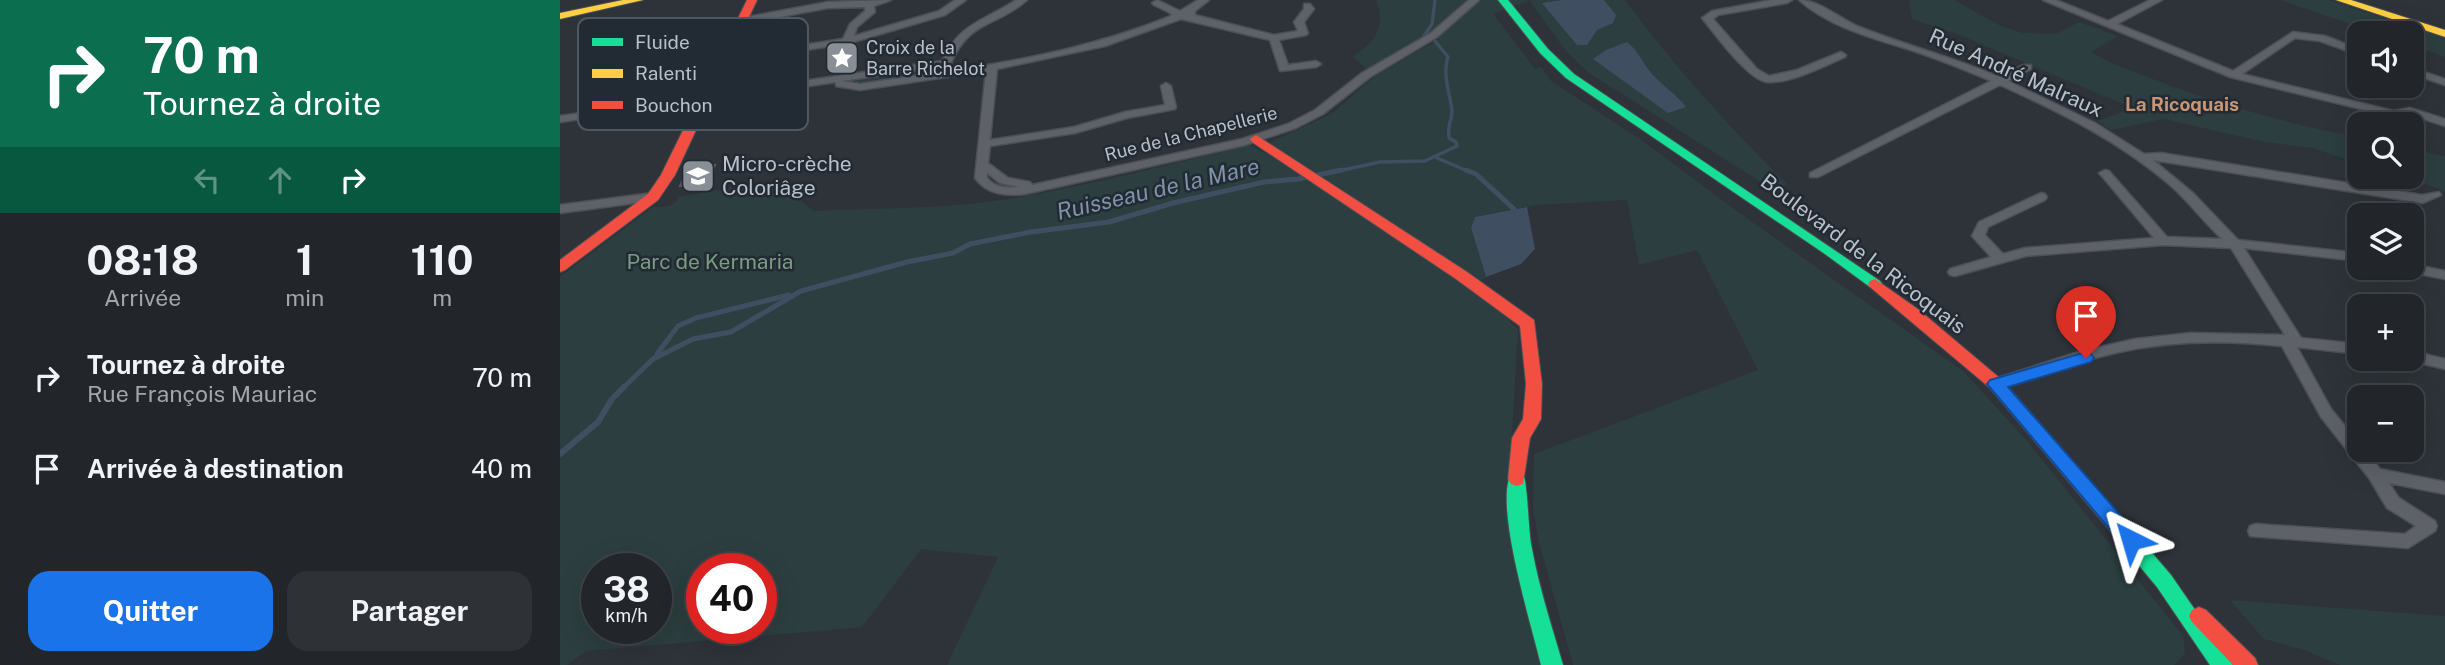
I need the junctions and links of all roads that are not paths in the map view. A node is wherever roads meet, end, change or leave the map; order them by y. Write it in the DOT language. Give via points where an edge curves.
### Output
graph roads {
  1 [pos="639,0"];
  2 [pos="752,0"];
  3 [pos="886,0"];
  4 [pos="961,0"];
  5 [pos="1022,0"];
  6 [pos="1204,0"];
  7 [pos="1474,0"];
  8 [pos="1503,0"];
  9 [pos="1787,0"];
  10 [pos="1804,0"];
  11 [pos="2048,0"];
  12 [pos="2157,0"];
  13 [pos="2341,0"];
  14 [pos="775,1"];
  15 [pos="832,3"];
  16 [pos="1157,3"];
  17 [pos="869,5"];
  18 [pos="1307,6"];
  19 [pos="1183,14"];
  20 [pos="560,16"];
  21 [pos="776,16"];
  22 [pos="743,18"];
  23 [pos="762,18"];
  24 [pos="2108,25"];
  25 [pos="2445,34"];
  26 [pos="1274,38"];
  27 [pos="847,41"];
  28 [pos="808,47"];
  29 [pos="2347,47"];
  30 [pos="1842,55"];
  31 [pos="946,63"];
  32 [pos="1316,64"];
  33 [pos="992,66"];
  34 [pos="2027,67"];
  35 [pos="953,72"];
  36 [pos="2234,75"];
  37 [pos="2424,75"];
  38 [pos="832,81"];
  39 [pos="1998,82"];
  40 [pos="2445,82"];
  41 [pos="808,84"];
  42 [pos="1166,86"];
  43 [pos="578,117"];
  44 [pos="560,119"];
  45 [pos="2445,123"];
  46 [pos="690,130"];
  47 [pos="1256,139"];
  48 [pos="984,144"];
  49 [pos="2144,157"];
  50 [pos="2105,173"];
  51 [pos="1814,175"];
  52 [pos="2435,195"];
  53 [pos="653,197"];
  54 [pos="2040,197"];
  55 [pos="560,209"];
  56 [pos="2164,241"];
  57 [pos="2236,245"];
  58 [pos="2347,256"];
  59 [pos="2000,259"];
  60 [pos="560,267"];
  61 [pos="2424,271"];
  62 [pos="1955,272"];
  63 [pos="2445,275"];
  64 [pos="2291,341"];
  65 [pos="2347,348"];
  66 [pos="2424,359"];
  67 [pos="2445,364"];
  68 [pos="1996,384"];
  69 [pos="2375,474"];
  70 [pos="2445,488"];
  71 [pos="2256,531"];
  72 [pos="2164,581"];
  73 [pos="1552,665"];
  74 [pos="2222,665"];
  75 [pos="2247,665"];
  1 -- 20 [label="street"];
  2 -- 22 [label="street"];
  3 -- 17 [label="street"];
  4 -- 27 [label="street" via="942,13"];
  5 -- 31 [label="street" via="965,30 952,45"];
  6 -- 19 [label="street"];
  7 -- 47 [label="street, Rue de la Chapellerie" via="1447,26 1366,75 1319,112"];
  8 -- 68 [label="street, Boulevard de la Ricoquais" via="1570,76 1830,251"];
  9 -- 30 [label="street" via="1707,18 1753,71 1768,79 1800,73"];
  10 -- 39 [label="street, Rue André Malraux" via="1875,38 1940,57"];
  11 -- 24 [label="street"];
  12 -- 24 [label="street"];
  13 -- 25 [label="street"];
  14 -- 21 [label="street"];
  15 -- 17 [label="street"];
  15 -- 21 [label="street"];
  16 -- 19 [label="street"];
  17 -- 27 [label="street" via="870,12 853,26"];
  18 -- 26 [label="street" via="1299,22 1303,33"];
  19 -- 26 [label="street"];
  19 -- 33 [label="street" via="1149,30 1074,53"];
  21 -- 23 [label="street"];
  24 -- 36 [label="street"];
  26 -- 32 [label="street" via="1284,69"];
  27 -- 28 [label="street"];
  29 -- 36 [label="street" via="2308,31 2293,35"];
  31 -- 35 [label="street"];
  31 -- 38 [label="street"];
  33 -- 35 [label="street"];
  33 -- 48 [label="street, Rue de la Chapellerie"];
  34 -- 39 [label="street"];
  35 -- 38 [label="street" via="860,87"];
  36 -- 45 [label="street" via="2395,114 2410,111"];
  37 -- 40 [label="street"];
  38 -- 41 [label="street"];
  39 -- 49 [label="street, Rue André Malraux" via="2078,118"];
  39 -- 51 [label="street"];
  42 -- 48 [label="street" via="1171,107 1075,130"];
  43 -- 44 [label="street"];
  46 -- 53 [label="street"];
  47 -- 48 [label="street, Rue de la Chapellerie" via="1004,192 990,188 981,178"];
  47 -- 73 [label="street" via="1484,289 1528,324 1532,419 1521,438 1515,503"];
  49 -- 52 [label="street" via="2161,156 2423,199"];
  49 -- 57 [label="street, Rue André Malraux"];
  50 -- 56 [label="street"];
  53 -- 55 [label="street"];
  53 -- 60 [label="street"];
  54 -- 59 [label="street" via="1983,225 1978,236"];
  56 -- 57 [label="street"];
  56 -- 59 [label="street" via="2025,252"];
  57 -- 58 [label="street"];
  57 -- 64 [label="street, Rue André Malraux"];
  59 -- 62 [label="street"];
  61 -- 63 [label="street"];
  64 -- 65 [label="street"];
  64 -- 68 [label="street" via="2195,339 2134,344"];
  64 -- 69 [label="street, Rue André Malraux" via="2326,413"];
  66 -- 67 [label="street"];
  68 -- 72 [label="street, Boulevard de la Ricoquais"];
  69 -- 70 [label="street"];
  69 -- 71 [label="street, Rue André Malraux" via="2393,503 2429,526 2408,541"];
  72 -- 74 [label="street, Boulevard de la Ricoquais"];
  72 -- 75 [label="street, Boulevard de la Ricoquais"];
}
